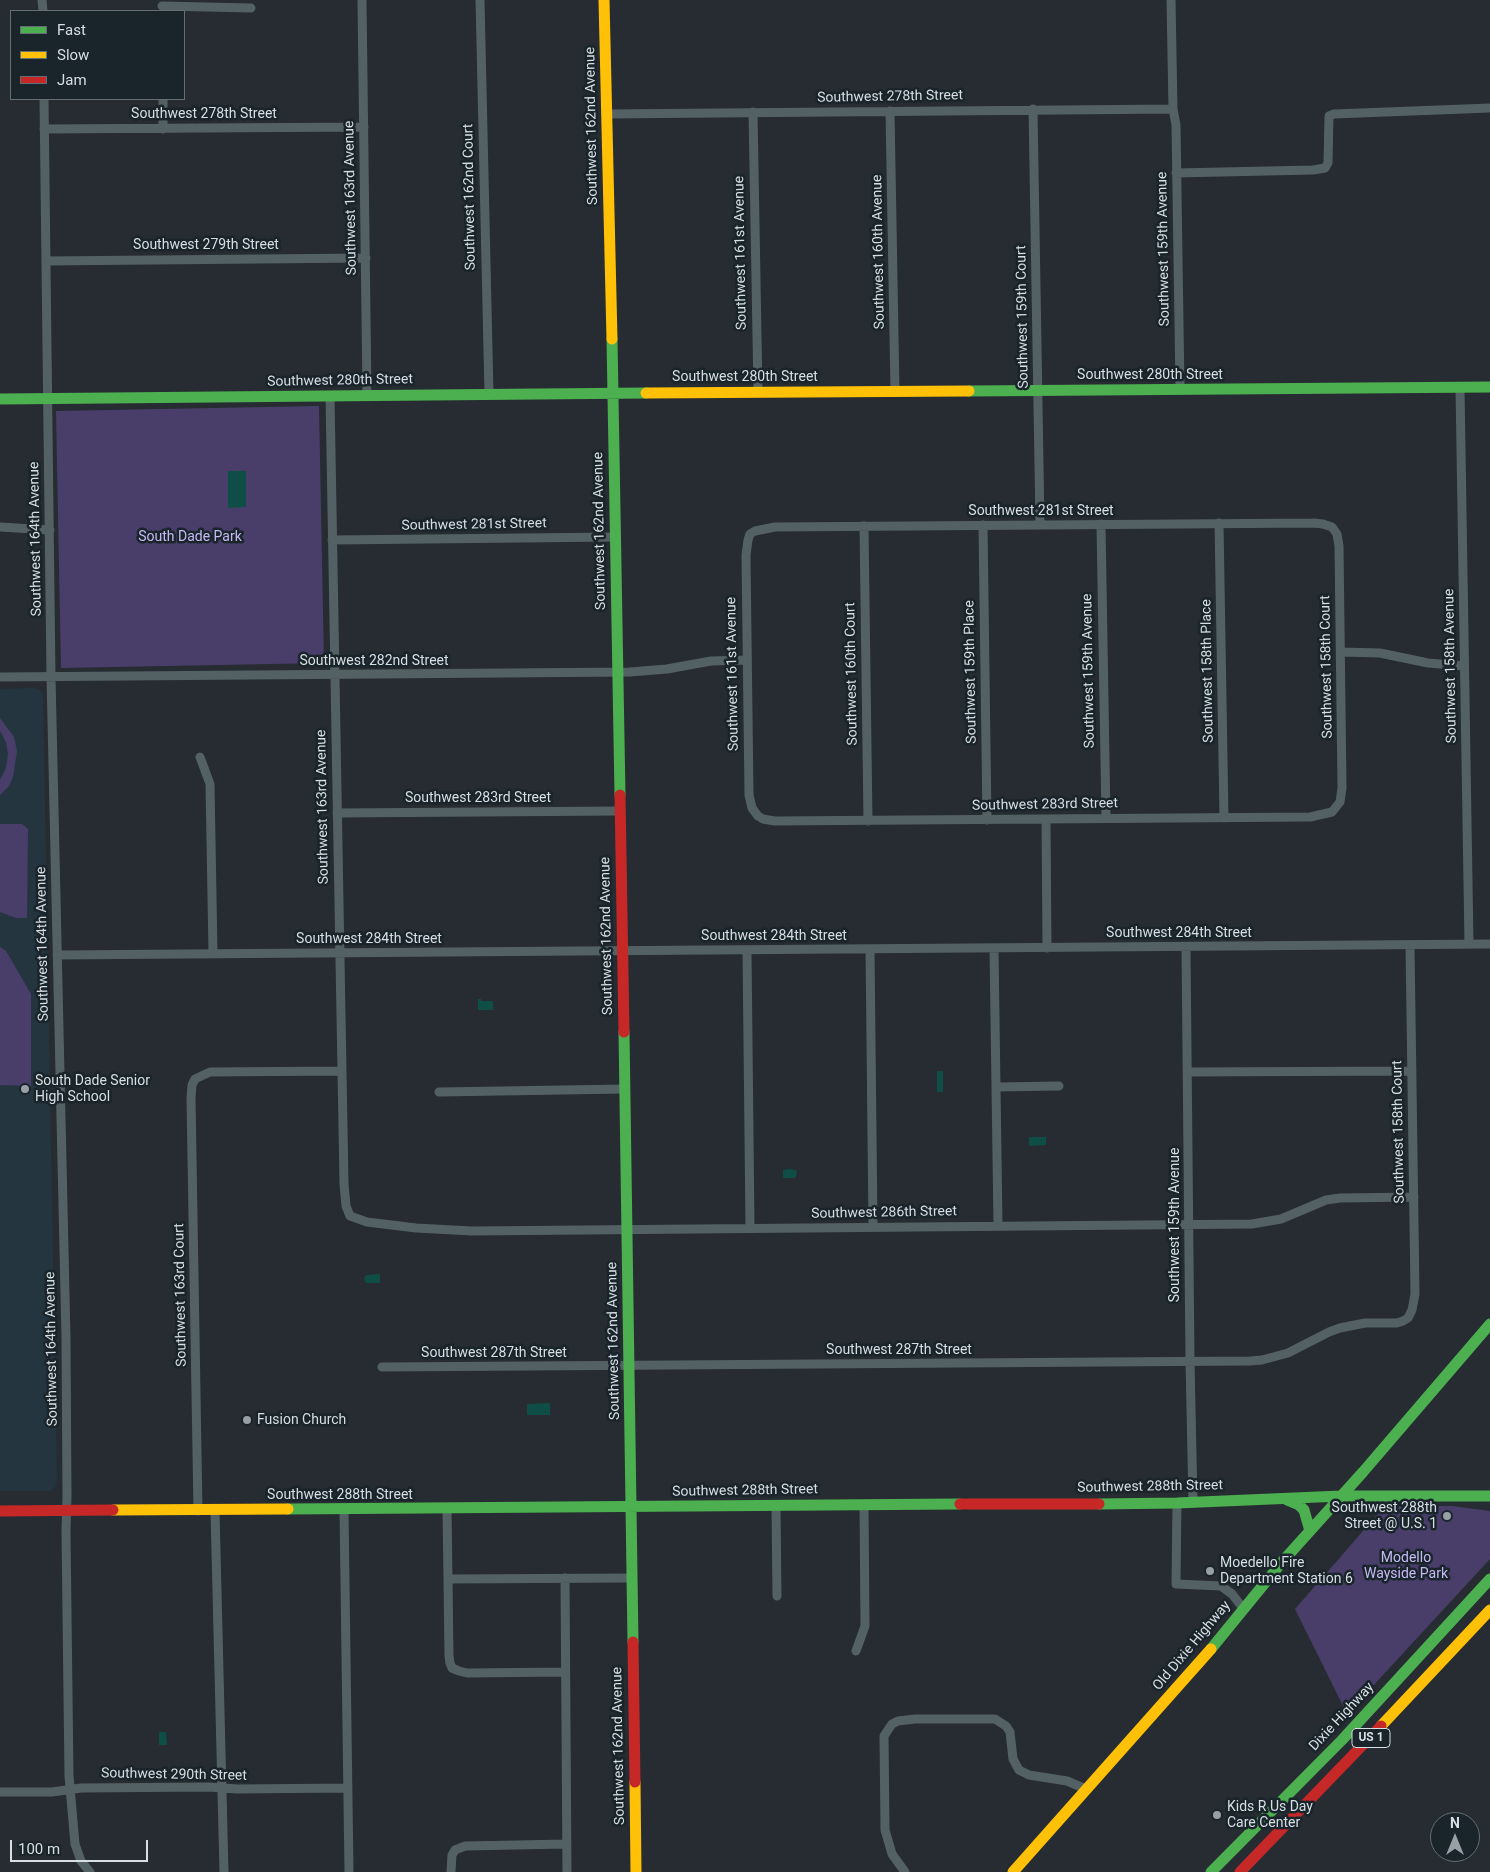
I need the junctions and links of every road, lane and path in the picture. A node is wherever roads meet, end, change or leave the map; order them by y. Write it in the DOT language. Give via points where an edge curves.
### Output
graph roads {
  1 [pos="362,0"];
  2 [pos="480,0"];
  3 [pos="604,0"];
  4 [pos="1171,0"];
  5 [pos="162,6"];
  6 [pos="251,8"];
  7 [pos="44,100"];
  8 [pos="163,100"];
  9 [pos="1490,108"];
  10 [pos="1033,109"];
  11 [pos="1173,109"];
  12 [pos="890,111"];
  13 [pos="752,112"];
  14 [pos="606,114"];
  15 [pos="364,127"];
  16 [pos="163,128"];
  17 [pos="44,129"];
  18 [pos="1176,173"];
  19 [pos="366,258"];
  20 [pos="46,260"];
  21 [pos="1460,388"];
  22 [pos="1490,388"];
  23 [pos="1180,389"];
  24 [pos="1038,390"];
  25 [pos="758,392"];
  26 [pos="895,392"];
  27 [pos="612,393"];
  28 [pos="489,394"];
  29 [pos="330,396"];
  30 [pos="367,396"];
  31 [pos="49,398"];
  32 [pos="0,399"];
  33 [pos="1219,523"];
  34 [pos="1040,524"];
  35 [pos="1101,524"];
  36 [pos="983,525"];
  37 [pos="864,526"];
  38 [pos="0,527"];
  39 [pos="1332,527"];
  40 [pos="50,530"];
  41 [pos="750,534"];
  42 [pos="616,537"];
  43 [pos="332,540"];
  44 [pos="1341,652"];
  45 [pos="747,660"];
  46 [pos="1464,666"];
  47 [pos="618,673"];
  48 [pos="335,675"];
  49 [pos="0,677"];
  50 [pos="51,677"];
  51 [pos="200,757"];
  52 [pos="1337,808"];
  53 [pos="620,811"];
  54 [pos="337,812"];
  55 [pos="754,812"];
  56 [pos="1106,818"];
  57 [pos="1224,818"];
  58 [pos="1046,819"];
  59 [pos="987,820"];
  60 [pos="868,821"];
  61 [pos="1469,944"];
  62 [pos="1490,944"];
  63 [pos="1410,945"];
  64 [pos="1186,947"];
  65 [pos="994,948"];
  66 [pos="1048,948"];
  67 [pos="870,949"];
  68 [pos="747,950"];
  69 [pos="622,951"];
  70 [pos="213,953"];
  71 [pos="340,953"];
  72 [pos="57,955"];
  73 [pos="341,1071"];
  74 [pos="1412,1071"];
  75 [pos="1187,1072"];
  76 [pos="1059,1086"];
  77 [pos="996,1087"];
  78 [pos="625,1089"];
  79 [pos="440,1092"];
  80 [pos="1414,1197"];
  81 [pos="350,1216"];
  82 [pos="1189,1224"];
  83 [pos="998,1226"];
  84 [pos="873,1227"];
  85 [pos="750,1228"];
  86 [pos="627,1229"];
  87 [pos="1408,1318"];
  88 [pos="1490,1324"];
  89 [pos="1190,1361"];
  90 [pos="630,1366"];
  91 [pos="382,1367"];
  92 [pos="1341,1496"];
  93 [pos="1490,1496"];
  94 [pos="1282,1498"];
  95 [pos="1177,1503"];
  96 [pos="1193,1503"];
  97 [pos="864,1505"];
  98 [pos="776,1506"];
  99 [pos="632,1507"];
  100 [pos="447,1509"];
  101 [pos="344,1510"];
  102 [pos="0,1511"];
  103 [pos="67,1511"];
  104 [pos="198,1511"];
  105 [pos="215,1511"];
  106 [pos="1310,1531"];
  107 [pos="565,1578"];
  108 [pos="631,1578"];
  109 [pos="448,1579"];
  110 [pos="1490,1579"];
  111 [pos="777,1596"];
  112 [pos="1243,1608"];
  113 [pos="1462,1610"];
  114 [pos="1490,1610"];
  115 [pos="856,1651"];
  116 [pos="565,1672"];
  117 [pos="1402,1705"];
  118 [pos="1321,1761"];
  119 [pos="221,1788"];
  120 [pos="348,1788"];
  121 [pos="71,1789"];
  122 [pos="1086,1789"];
  123 [pos="0,1792"];
  124 [pos="567,1844"];
  125 [pos="1248,1863"];
  126 [pos="1216,1870"];
  127 [pos="90,1872"];
  128 [pos="224,1872"];
  129 [pos="349,1872"];
  130 [pos="451,1872"];
  131 [pos="567,1872"];
  132 [pos="636,1872"];
  133 [pos="906,1872"];
  134 [pos="1013,1872"];
  135 [pos="1240,1872"];
  1 -- 15 [label="street, Southwest 163rd Avenue"];
  2 -- 28 [label="street, Southwest 162nd Court"];
  3 -- 14 [label="main road, Southwest 162nd Avenue"];
  4 -- 11 [label="street, Southwest 159th Avenue"];
  5 -- 6 [label="street"];
  7 -- 17 [label="street, Southwest 164th Avenue"];
  8 -- 16 [label="street"];
  9 -- 18 [label="street" via="1334,114 1329,116 1328,163 1325,168"];
  10 -- 11 [label="street, Southwest 278th Street"];
  10 -- 12 [label="street, Southwest 278th Street"];
  10 -- 24 [label="street, Southwest 159th Court"];
  11 -- 18 [label="street, Southwest 159th Avenue"];
  12 -- 13 [label="street, Southwest 278th Street"];
  12 -- 26 [label="street, Southwest 160th Avenue"];
  13 -- 14 [label="street, Southwest 278th Street"];
  13 -- 25 [label="street, Southwest 161st Avenue"];
  14 -- 27 [label="main road, Southwest 162nd Avenue"];
  15 -- 16 [label="street, Southwest 278th Street"];
  15 -- 19 [label="street, Southwest 163rd Avenue"];
  16 -- 17 [label="street, Southwest 278th Street"];
  17 -- 20 [label="street, Southwest 164th Avenue"];
  18 -- 23 [label="street, Southwest 159th Avenue"];
  19 -- 20 [label="street, Southwest 279th Street"];
  19 -- 30 [label="street, Southwest 163rd Avenue"];
  20 -- 31 [label="street, Southwest 164th Avenue"];
  21 -- 22 [label="main road, Southwest 280th Street"];
  21 -- 23 [label="main road, Southwest 280th Street"];
  21 -- 46 [label="street, Southwest 158th Avenue"];
  23 -- 24 [label="main road, Southwest 280th Street"];
  24 -- 26 [label="main road, Southwest 280th Street"];
  24 -- 34 [label="street, Southwest 159th Court"];
  25 -- 26 [label="main road, Southwest 280th Street"];
  25 -- 27 [label="main road, Southwest 280th Street"];
  27 -- 28 [label="main road, Southwest 280th Street"];
  27 -- 42 [label="main road, Southwest 162nd Avenue"];
  28 -- 30 [label="main road, Southwest 280th Street"];
  29 -- 30 [label="main road, Southwest 280th Street"];
  29 -- 31 [label="main road, Southwest 280th Street"];
  29 -- 43 [label="street, Southwest 163rd Avenue"];
  31 -- 32 [label="main road, Southwest 280th Street"];
  31 -- 40 [label="street, Southwest 164th Avenue"];
  33 -- 35 [label="street, Southwest 281st Street"];
  33 -- 39 [label="street, Southwest 281st Street" via="1319,523"];
  33 -- 57 [label="street, Southwest 158th Place"];
  34 -- 35 [label="street, Southwest 281st Street"];
  34 -- 36 [label="street, Southwest 281st Street"];
  35 -- 56 [label="street, Southwest 159th Avenue"];
  36 -- 37 [label="street, Southwest 281st Street"];
  36 -- 59 [label="street, Southwest 159th Place"];
  37 -- 41 [label="street, Southwest 281st Street" via="760,528"];
  37 -- 60 [label="street, Southwest 160th Court"];
  38 -- 40 [label="street"];
  39 -- 44 [label="street, Southwest 158th Court" via="1339,546"];
  40 -- 50 [label="street, Southwest 164th Avenue"];
  41 -- 45 [label="street, Southwest 161st Avenue" via="746,555"];
  42 -- 43 [label="street, Southwest 281st Street"];
  42 -- 47 [label="main road, Southwest 162nd Avenue"];
  43 -- 48 [label="street, Southwest 163rd Avenue"];
  44 -- 46 [label="street" via="1380,653 1438,665"];
  44 -- 52 [label="street, Southwest 158th Court" via="1342,788"];
  45 -- 47 [label="street, Southwest 282nd Street"];
  45 -- 55 [label="street, Southwest 161st Avenue" via="749,795"];
  46 -- 61 [label="street, Southwest 158th Avenue"];
  47 -- 48 [label="street, Southwest 282nd Street"];
  47 -- 53 [label="main road, Southwest 162nd Avenue"];
  48 -- 50 [label="street, Southwest 282nd Street"];
  48 -- 54 [label="street, Southwest 163rd Avenue"];
  49 -- 50 [label="street, Southwest 282nd Street"];
  50 -- 72 [label="street, Southwest 164th Avenue"];
  51 -- 70 [label="street" via="210,784"];
  52 -- 57 [label="street, Southwest 283rd Street" via="1310,817"];
  53 -- 54 [label="street, Southwest 283rd Street"];
  53 -- 69 [label="main road, Southwest 162nd Avenue"];
  54 -- 71 [label="street, Southwest 163rd Avenue"];
  55 -- 60 [label="street, Southwest 283rd Street" via="775,821"];
  56 -- 57 [label="street, Southwest 283rd Street"];
  56 -- 58 [label="street, Southwest 283rd Street"];
  58 -- 59 [label="street, Southwest 283rd Street"];
  58 -- 66 [label="street"];
  59 -- 60 [label="street, Southwest 283rd Street"];
  61 -- 62 [label="street, Southwest 284th Street"];
  61 -- 63 [label="street, Southwest 284th Street"];
  63 -- 64 [label="street, Southwest 284th Street"];
  63 -- 74 [label="street, Southwest 158th Court"];
  64 -- 66 [label="street, Southwest 284th Street"];
  64 -- 75 [label="street, Southwest 159th Avenue"];
  65 -- 66 [label="street, Southwest 284th Street"];
  65 -- 67 [label="street, Southwest 284th Street"];
  65 -- 77 [label="street"];
  67 -- 68 [label="street, Southwest 284th Street"];
  67 -- 84 [label="street"];
  68 -- 69 [label="street, Southwest 284th Street"];
  68 -- 85 [label="street"];
  69 -- 71 [label="street, Southwest 284th Street"];
  69 -- 78 [label="main road, Southwest 162nd Avenue"];
  70 -- 71 [label="street, Southwest 284th Street"];
  70 -- 72 [label="street, Southwest 284th Street"];
  71 -- 73 [label="street, Southwest 163rd Avenue"];
  72 -- 103 [label="street, Southwest 164th Avenue"];
  73 -- 81 [label="street, Southwest 163rd Avenue" via="344,1197"];
  73 -- 104 [label="street, Southwest 163rd Court" via="210,1072 195,1079 192,1085"];
  74 -- 75 [label="street"];
  74 -- 80 [label="street, Southwest 158th Court"];
  75 -- 82 [label="street, Southwest 159th Avenue"];
  76 -- 77 [label="street"];
  77 -- 83 [label="street"];
  78 -- 79 [label="street"];
  78 -- 86 [label="main road, Southwest 162nd Avenue"];
  80 -- 82 [label="street, Southwest 286th Street" via="1326,1200 1266,1223"];
  80 -- 87 [label="street, Southwest 158th Court" via="1415,1294"];
  81 -- 86 [label="street, Southwest 286th Street" via="367,1222 457,1231"];
  82 -- 83 [label="street, Southwest 286th Street"];
  82 -- 89 [label="street, Southwest 159th Avenue"];
  83 -- 84 [label="street, Southwest 286th Street"];
  84 -- 85 [label="street, Southwest 286th Street"];
  85 -- 86 [label="street, Southwest 286th Street"];
  86 -- 90 [label="main road, Southwest 162nd Avenue"];
  87 -- 89 [label="street, Southwest 287th Street" via="1397,1323 1365,1323 1340,1328 1288,1353 1262,1360"];
  88 -- 92 [label="main road, Old Dixie Highway"];
  89 -- 90 [label="street, Southwest 287th Street"];
  89 -- 96 [label="street, Southwest 159th Avenue"];
  90 -- 91 [label="street, Southwest 287th Street"];
  90 -- 99 [label="main road, Southwest 162nd Avenue"];
  92 -- 93 [label="main road, Southwest 288th Street"];
  92 -- 94 [label="main road, Southwest 288th Street"];
  92 -- 106 [label="main road, Old Dixie Highway"];
  94 -- 96 [label="main road, Southwest 288th Street"];
  94 -- 106 [label="main road" via="1304,1510"];
  95 -- 96 [label="main road, Southwest 288th Street"];
  95 -- 97 [label="main road, Southwest 288th Street"];
  95 -- 112 [label="street" via="1176,1584 1221,1586"];
  97 -- 98 [label="main road, Southwest 288th Street"];
  97 -- 115 [label="street" via="865,1626"];
  98 -- 99 [label="main road, Southwest 288th Street"];
  98 -- 111 [label="street"];
  99 -- 100 [label="main road, Southwest 288th Street"];
  99 -- 108 [label="main road, Southwest 162nd Avenue"];
  100 -- 101 [label="main road, Southwest 288th Street"];
  100 -- 109 [label="street"];
  101 -- 105 [label="main road, Southwest 288th Street"];
  101 -- 120 [label="street"];
  102 -- 103 [label="main road, Southwest 288th Street"];
  103 -- 104 [label="main road, Southwest 288th Street"];
  103 -- 121 [label="street, Southwest 164th Avenue"];
  104 -- 105 [label="main road, Southwest 288th Street"];
  105 -- 119 [label="street"];
  106 -- 112 [label="main road, Old Dixie Highway"];
  107 -- 108 [label="street"];
  107 -- 109 [label="street"];
  107 -- 116 [label="street"];
  108 -- 132 [label="main road, Southwest 162nd Avenue"];
  109 -- 116 [label="street" via="452,1668 467,1673"];
  110 -- 113 [label="main road, Dixie Highway / US 1"];
  112 -- 122 [label="main road, Old Dixie Highway" via="1198,1664"];
  113 -- 117 [label="main road" via="1446,1644 1403,1688 1400,1695"];
  113 -- 118 [label="main road, Dixie Highway / US 1"];
  114 -- 117 [label="main road, US 1"];
  116 -- 124 [label="street"];
  117 -- 125 [label="main road, US 1"];
  118 -- 125 [label="main road" via="1300,1795 1248,1851"];
  118 -- 126 [label="main road, Dixie Highway / US 1"];
  119 -- 120 [label="street, Southwest 290th Street"];
  119 -- 121 [label="street, Southwest 290th Street"];
  119 -- 128 [label="street"];
  120 -- 129 [label="street"];
  121 -- 123 [label="street, Southwest 290th Street"];
  121 -- 127 [label="street, Southwest 164th Avenue" via="75,1844 81,1861"];
  122 -- 133 [label="street" via="1067,1781 1029,1775 1019,1770 1013,1760 1010,1732 995,1720 898,1721 887,1730 884,1742 885,1830 892,1854"];
  122 -- 134 [label="main road, Old Dixie Highway"];
  124 -- 130 [label="street" via="465,1846 454,1850"];
  124 -- 131 [label="street"];
  125 -- 135 [label="main road, US 1"];
}
